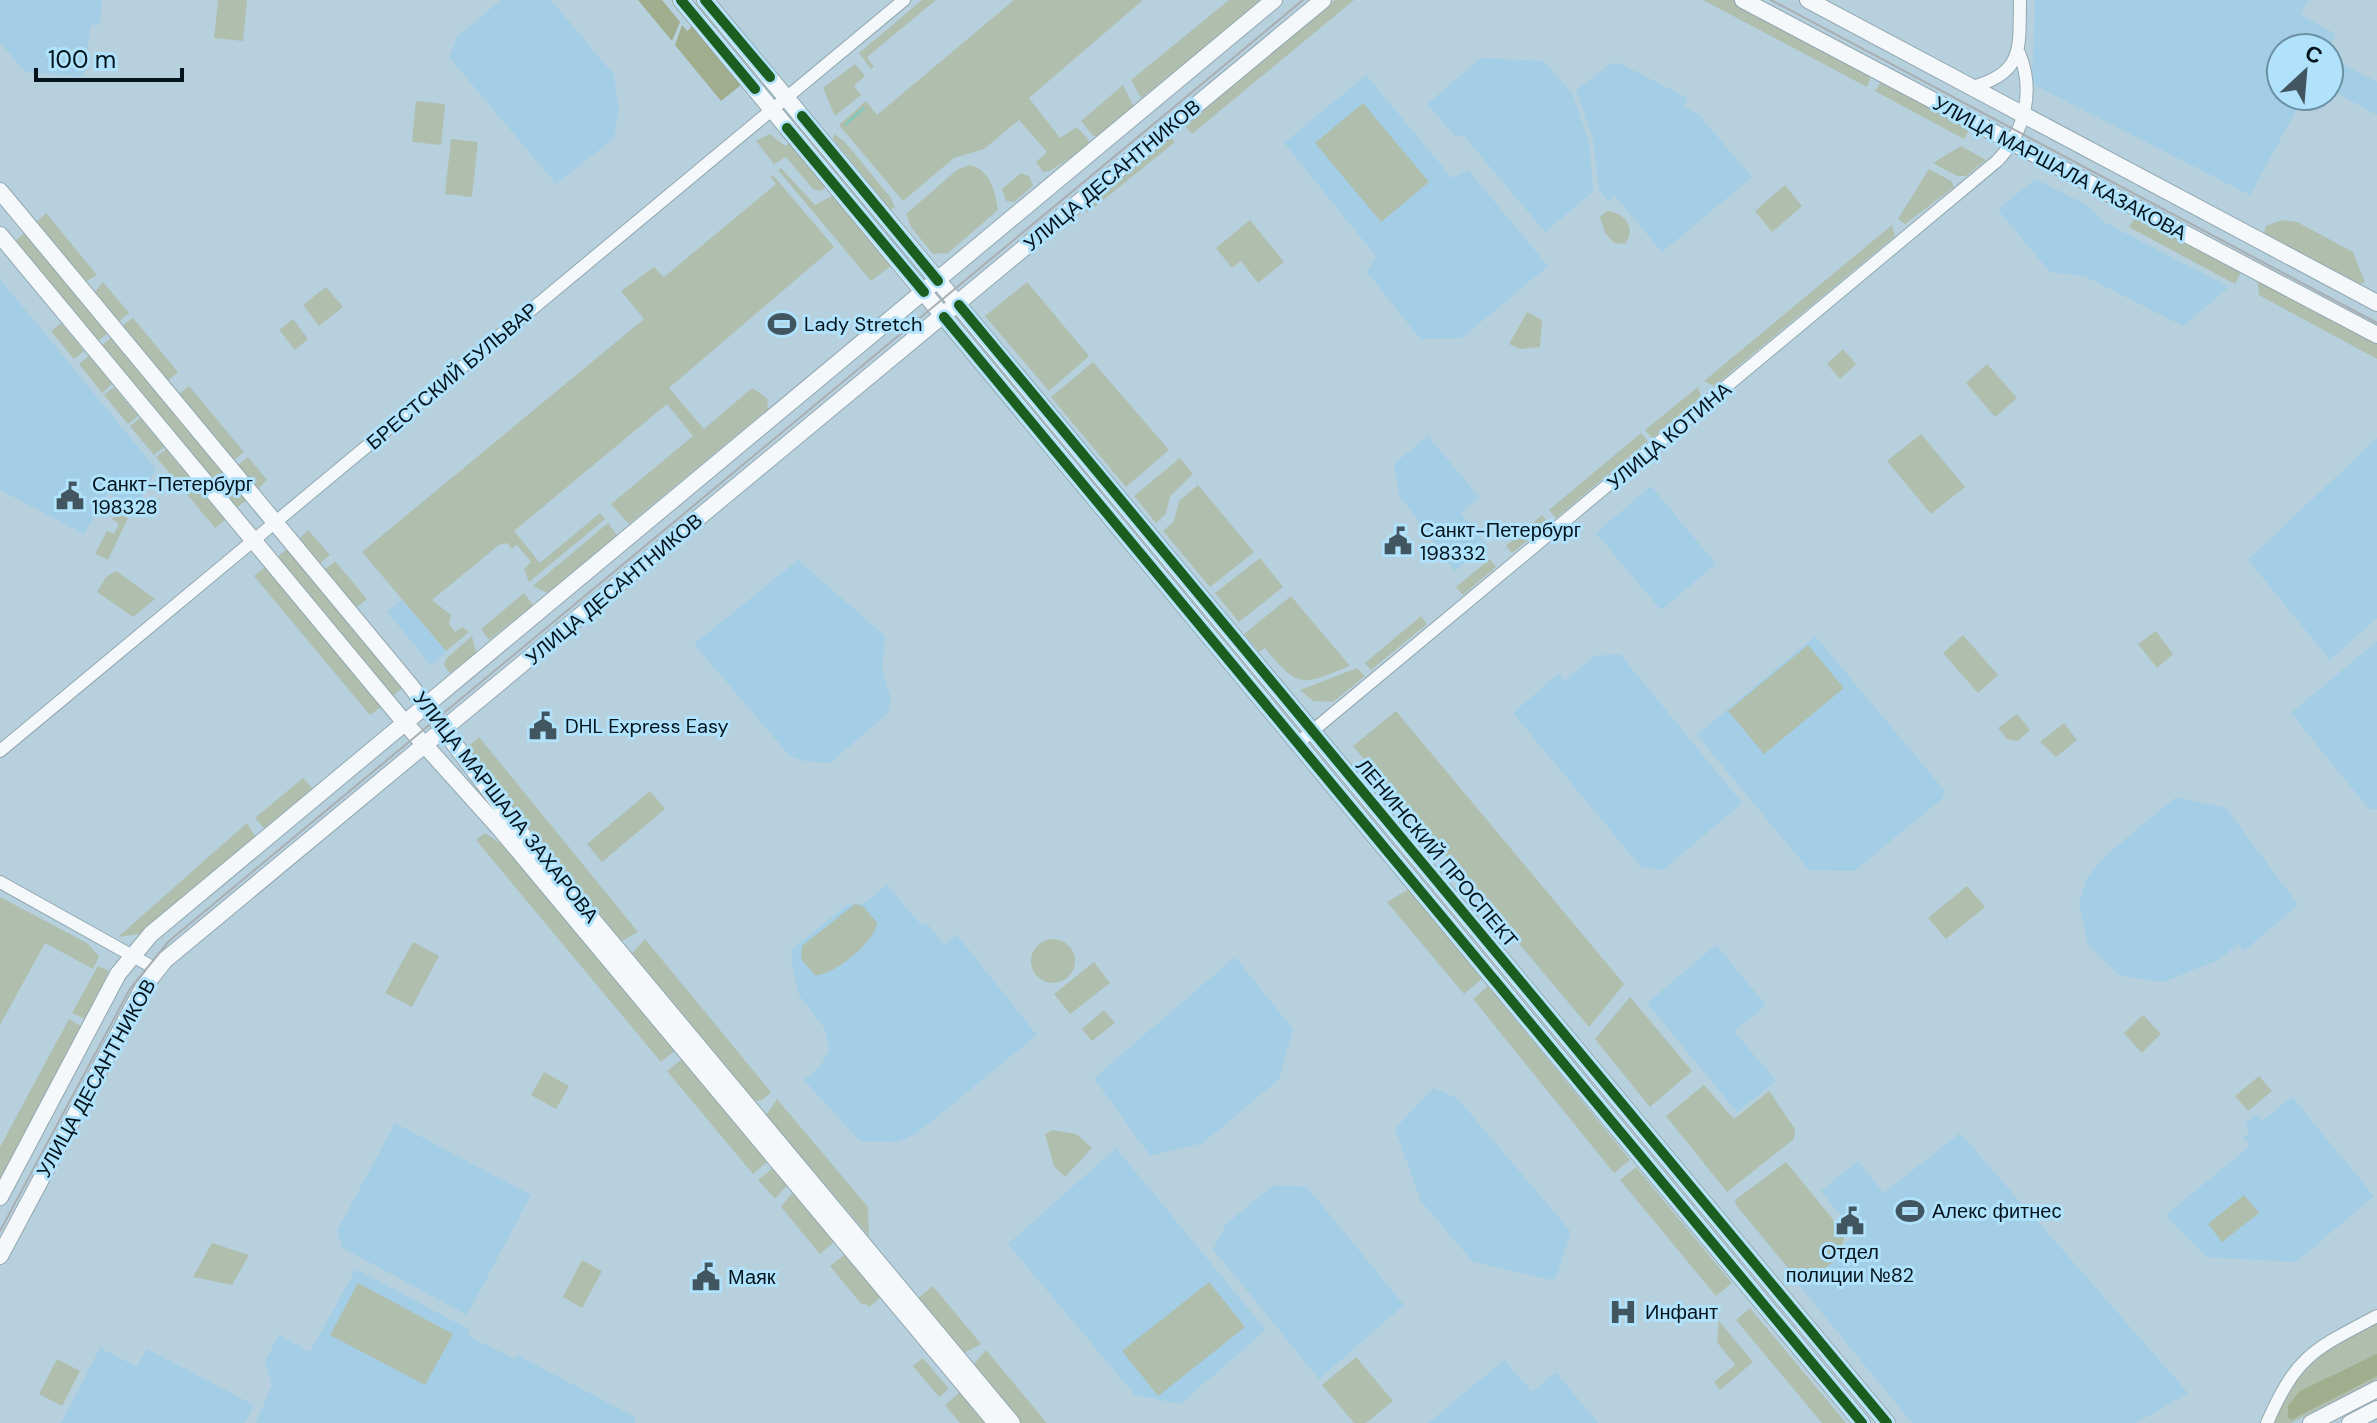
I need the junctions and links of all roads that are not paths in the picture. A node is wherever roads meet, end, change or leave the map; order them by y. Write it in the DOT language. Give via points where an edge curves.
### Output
graph roads {
  1 [pos="681,0"];
  2 [pos="705,0"];
  3 [pos="904,0"];
  4 [pos="1274,0"];
  5 [pos="1323,0"];
  6 [pos="1743,0"];
  7 [pos="1808,0"];
  8 [pos="2020,0"];
  9 [pos="2019,53"];
  10 [pos="1972,87"];
  11 [pos="786,98"];
  12 [pos="772,109"];
  13 [pos="2025,116"];
  14 [pos="2012,142"];
  15 [pos="0,191"];
  16 [pos="0,235"];
  17 [pos="938,281"];
  18 [pos="924,292"];
  19 [pos="2377,303"];
  20 [pos="959,305"];
  21 [pos="944,317"];
  22 [pos="2377,335"];
  23 [pos="275,523"];
  24 [pos="254,541"];
  25 [pos="425,706"];
  26 [pos="405,723"];
  27 [pos="443,730"];
  28 [pos="1312,731"];
  29 [pos="1298,743"];
  30 [pos="425,746"];
  31 [pos="0,751"];
  32 [pos="0,882"];
  33 [pos="131,954"];
  34 [pos="156,969"];
  35 [pos="0,1197"];
  36 [pos="0,1256"];
  37 [pos="2377,1316"];
  38 [pos="2377,1389"];
  39 [pos="2377,1409"];
  40 [pos="996,1423"];
  41 [pos="1012,1423"];
  42 [pos="1862,1423"];
  43 [pos="1887,1423"];
  44 [pos="2267,1423"];
  45 [pos="2311,1423"];
  46 [pos="2350,1423"];
  1 -- 12 [label="street, ЛЕНИНСКИЙ ПРОСПЕКТ"];
  2 -- 11 [label="street, ЛЕНИНСКИЙ ПРОСПЕКТ"];
  3 -- 11 [label="street, БРЕСТСКИЙ БУЛЬВАР"];
  4 -- 17 [label="street, УЛИЦА ДЕСАНТНИКОВ"];
  5 -- 20 [label="street, УЛИЦА ДЕСАНТНИКОВ"];
  6 -- 14 [label="street, УЛИЦА МАРШАЛА КАЗАКОВА"];
  7 -- 10 [label="street, УЛИЦА МАРШАЛА КАЗАКОВА"];
  8 -- 9 [label="street"];
  9 -- 10 [label="street" via="1998,77"];
  9 -- 13 [label="street" via="2025,68"];
  10 -- 13 [label="street, УЛИЦА МАРШАЛА КАЗАКОВА"];
  11 -- 12 [label="street, БРЕСТСКИЙ БУЛЬВАР"];
  11 -- 17 [label="street, ЛЕНИНСКИЙ ПРОСПЕКТ"];
  12 -- 18 [label="street, ЛЕНИНСКИЙ ПРОСПЕКТ"];
  12 -- 23 [label="street, БРЕСТСКИЙ БУЛЬВАР"];
  13 -- 14 [label="street, УЛИЦА КОТИНА"];
  13 -- 19 [label="street, УЛИЦА МАРШАЛА КАЗАКОВА"];
  14 -- 22 [label="street, УЛИЦА МАРШАЛА КАЗАКОВА"];
  14 -- 28 [label="street, УЛИЦА КОТИНА" via="1976,179"];
  15 -- 23 [label="street, УЛИЦА МАРШАЛА ЗАХАРОВА"];
  16 -- 24 [label="street, УЛИЦА МАРШАЛА ЗАХАРОВА"];
  17 -- 18 [label="street, УЛИЦА ДЕСАНТНИКОВ"];
  17 -- 20 [label="street, ЛЕНИНСКИЙ ПРОСПЕКТ"];
  18 -- 21 [label="street, ЛЕНИНСКИЙ ПРОСПЕКТ"];
  18 -- 25 [label="street, УЛИЦА ДЕСАНТНИКОВ"];
  20 -- 21 [label="street, УЛИЦА ДЕСАНТНИКОВ"];
  20 -- 28 [label="street, ЛЕНИНСКИЙ ПРОСПЕКТ"];
  21 -- 27 [label="street, УЛИЦА ДЕСАНТНИКОВ"];
  21 -- 29 [label="street, ЛЕНИНСКИЙ ПРОСПЕКТ"];
  23 -- 24 [label="street, БРЕСТСКИЙ БУЛЬВАР"];
  23 -- 25 [label="street, УЛИЦА МАРШАЛА ЗАХАРОВА"];
  24 -- 26 [label="street, УЛИЦА МАРШАЛА ЗАХАРОВА"];
  24 -- 31 [label="street, БРЕСТСКИЙ БУЛЬВАР"];
  25 -- 26 [label="street, УЛИЦА ДЕСАНТНИКОВ"];
  25 -- 27 [label="street, УЛИЦА МАРШАЛА ЗАХАРОВА"];
  26 -- 30 [label="street, УЛИЦА МАРШАЛА ЗАХАРОВА"];
  26 -- 33 [label="street, УЛИЦА ДЕСАНТНИКОВ"];
  27 -- 30 [label="street, УЛИЦА ДЕСАНТНИКОВ"];
  27 -- 41 [label="street, УЛИЦА МАРШАЛА ЗАХАРОВА" via="528,842"];
  28 -- 29 [label="street, УЛИЦА КОТИНА"];
  28 -- 43 [label="street, ЛЕНИНСКИЙ ПРОСПЕКТ"];
  29 -- 42 [label="street, ЛЕНИНСКИЙ ПРОСПЕКТ"];
  30 -- 34 [label="street, УЛИЦА ДЕСАНТНИКОВ"];
  30 -- 40 [label="street, УЛИЦА МАРШАЛА ЗАХАРОВА"];
  32 -- 33 [label="street"];
  33 -- 34 [label="street"];
  33 -- 35 [label="street, УЛИЦА ДЕСАНТНИКОВ"];
  34 -- 36 [label="street, УЛИЦА ДЕСАНТНИКОВ"];
  37 -- 44 [label="street" via="2305,1358 2285,1383"];
  38 -- 45 [label="street"];
  39 -- 46 [label="street"];
}
